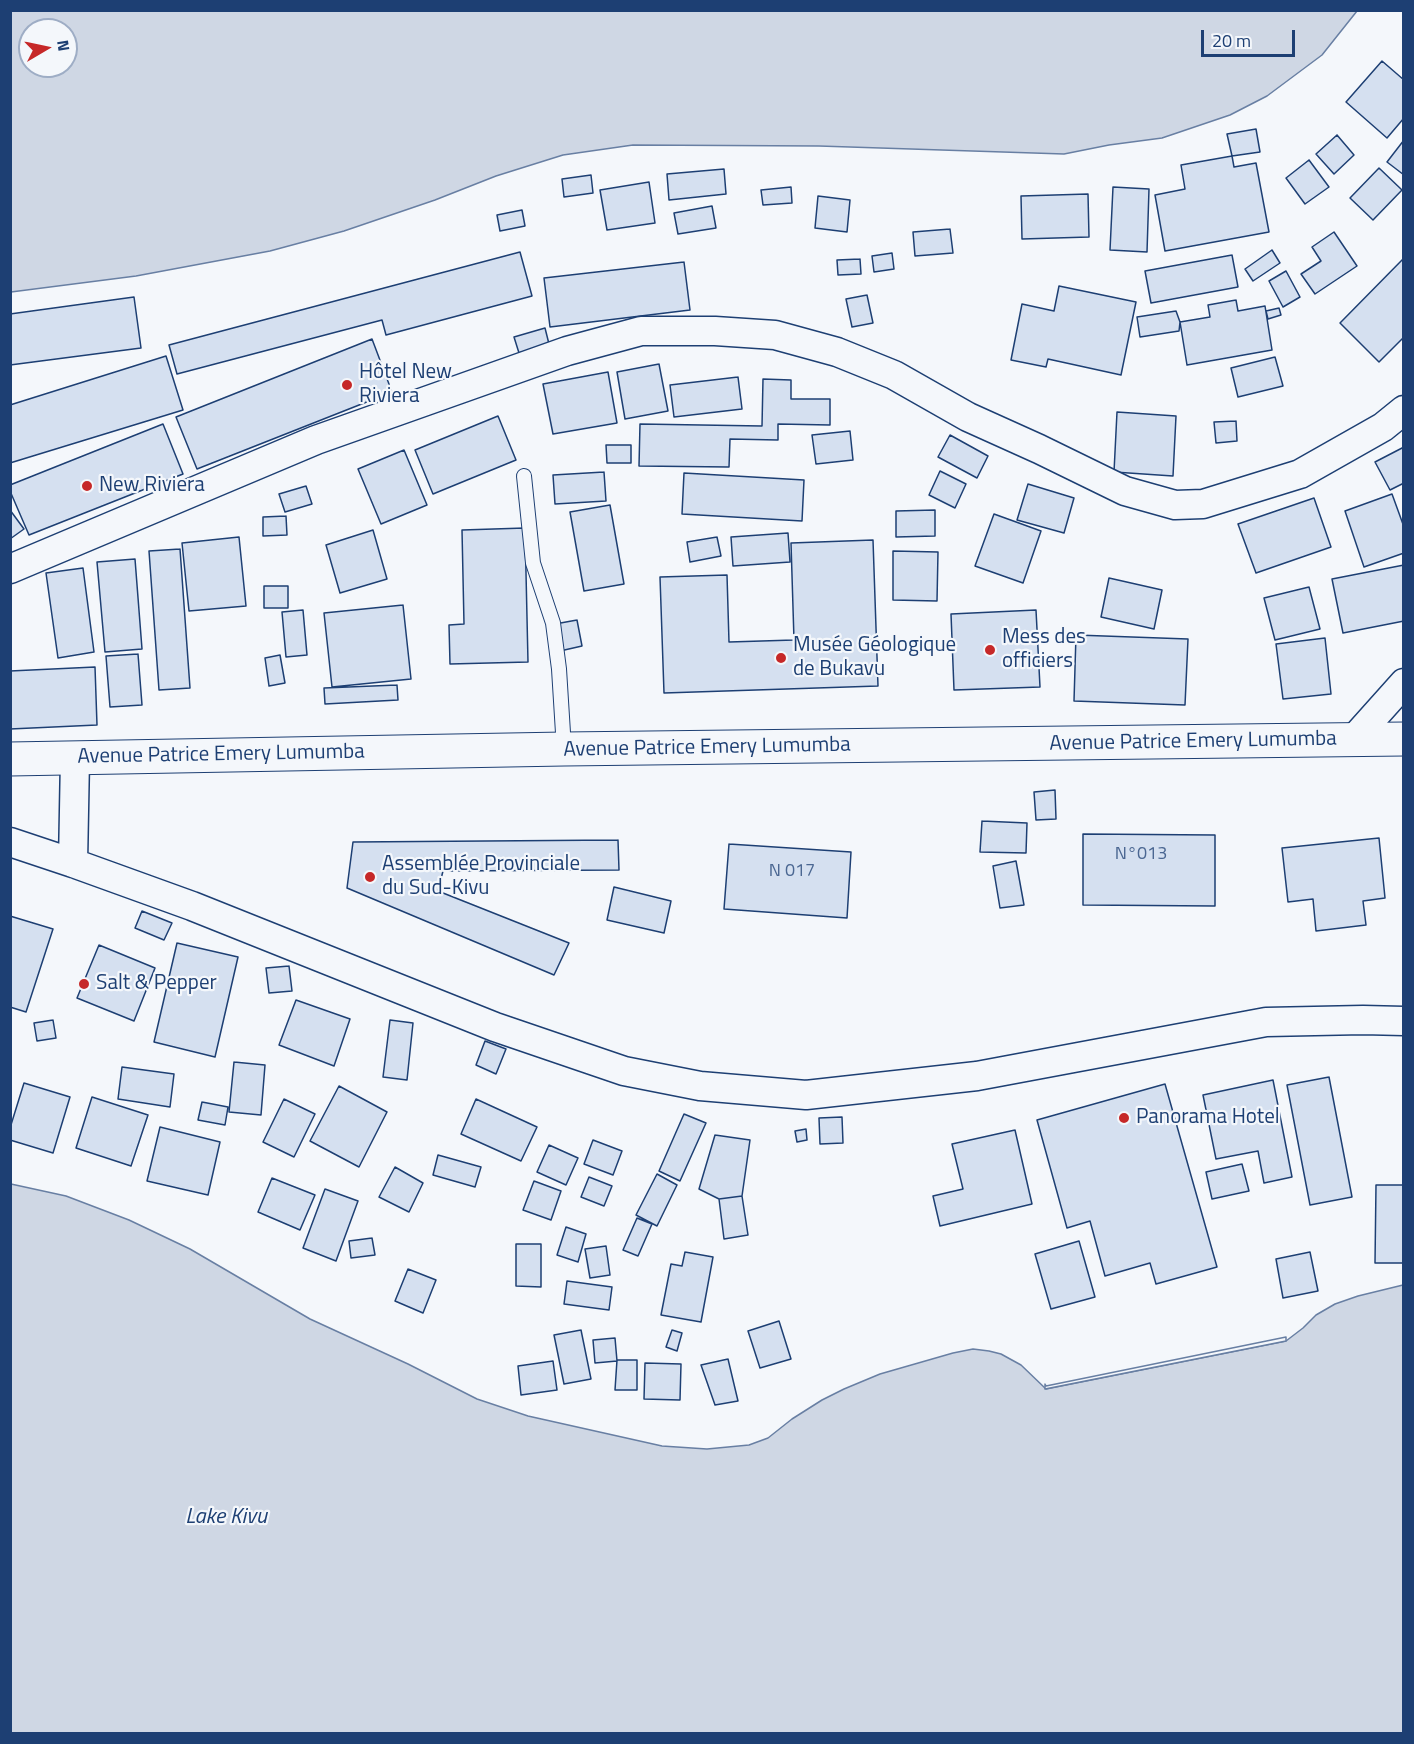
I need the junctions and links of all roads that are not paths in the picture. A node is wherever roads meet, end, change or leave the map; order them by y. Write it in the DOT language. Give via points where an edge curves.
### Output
graph roads {
  1 [pos="1404,410"];
  2 [pos="524,476"];
  3 [pos="10,569"];
  4 [pos="1404,683"];
  5 [pos="1404,739"];
  6 [pos="1353,740"];
  7 [pos="564,749"];
  8 [pos="75,758"];
  9 [pos="10,759"];
  10 [pos="10,842"];
  11 [pos="73,862"];
  12 [pos="1404,1022"];
  1 -- 3 [label="street" via="1383,427 1300,474 1203,504 1175,505 1125,491 968,417 894,375 837,352 775,335 641,331 567,351 316,440"];
  2 -- 7 [label="lane" via="533,563 553,623"];
  4 -- 6 [label="street"];
  5 -- 6 [label="street, Avenue Patrice Emery Lumumba"];
  6 -- 7 [label="street, Avenue Patrice Emery Lumumba"];
  7 -- 8 [label="street, Avenue Patrice Emery Lumumba"];
  8 -- 9 [label="street, Avenue Patrice Emery Lumumba"];
  8 -- 11 [label="street"];
  10 -- 11 [label="street"];
  11 -- 12 [label="street" via="495,1027 624,1071 700,1086 806,1095 977,1076 1266,1022"];
}
